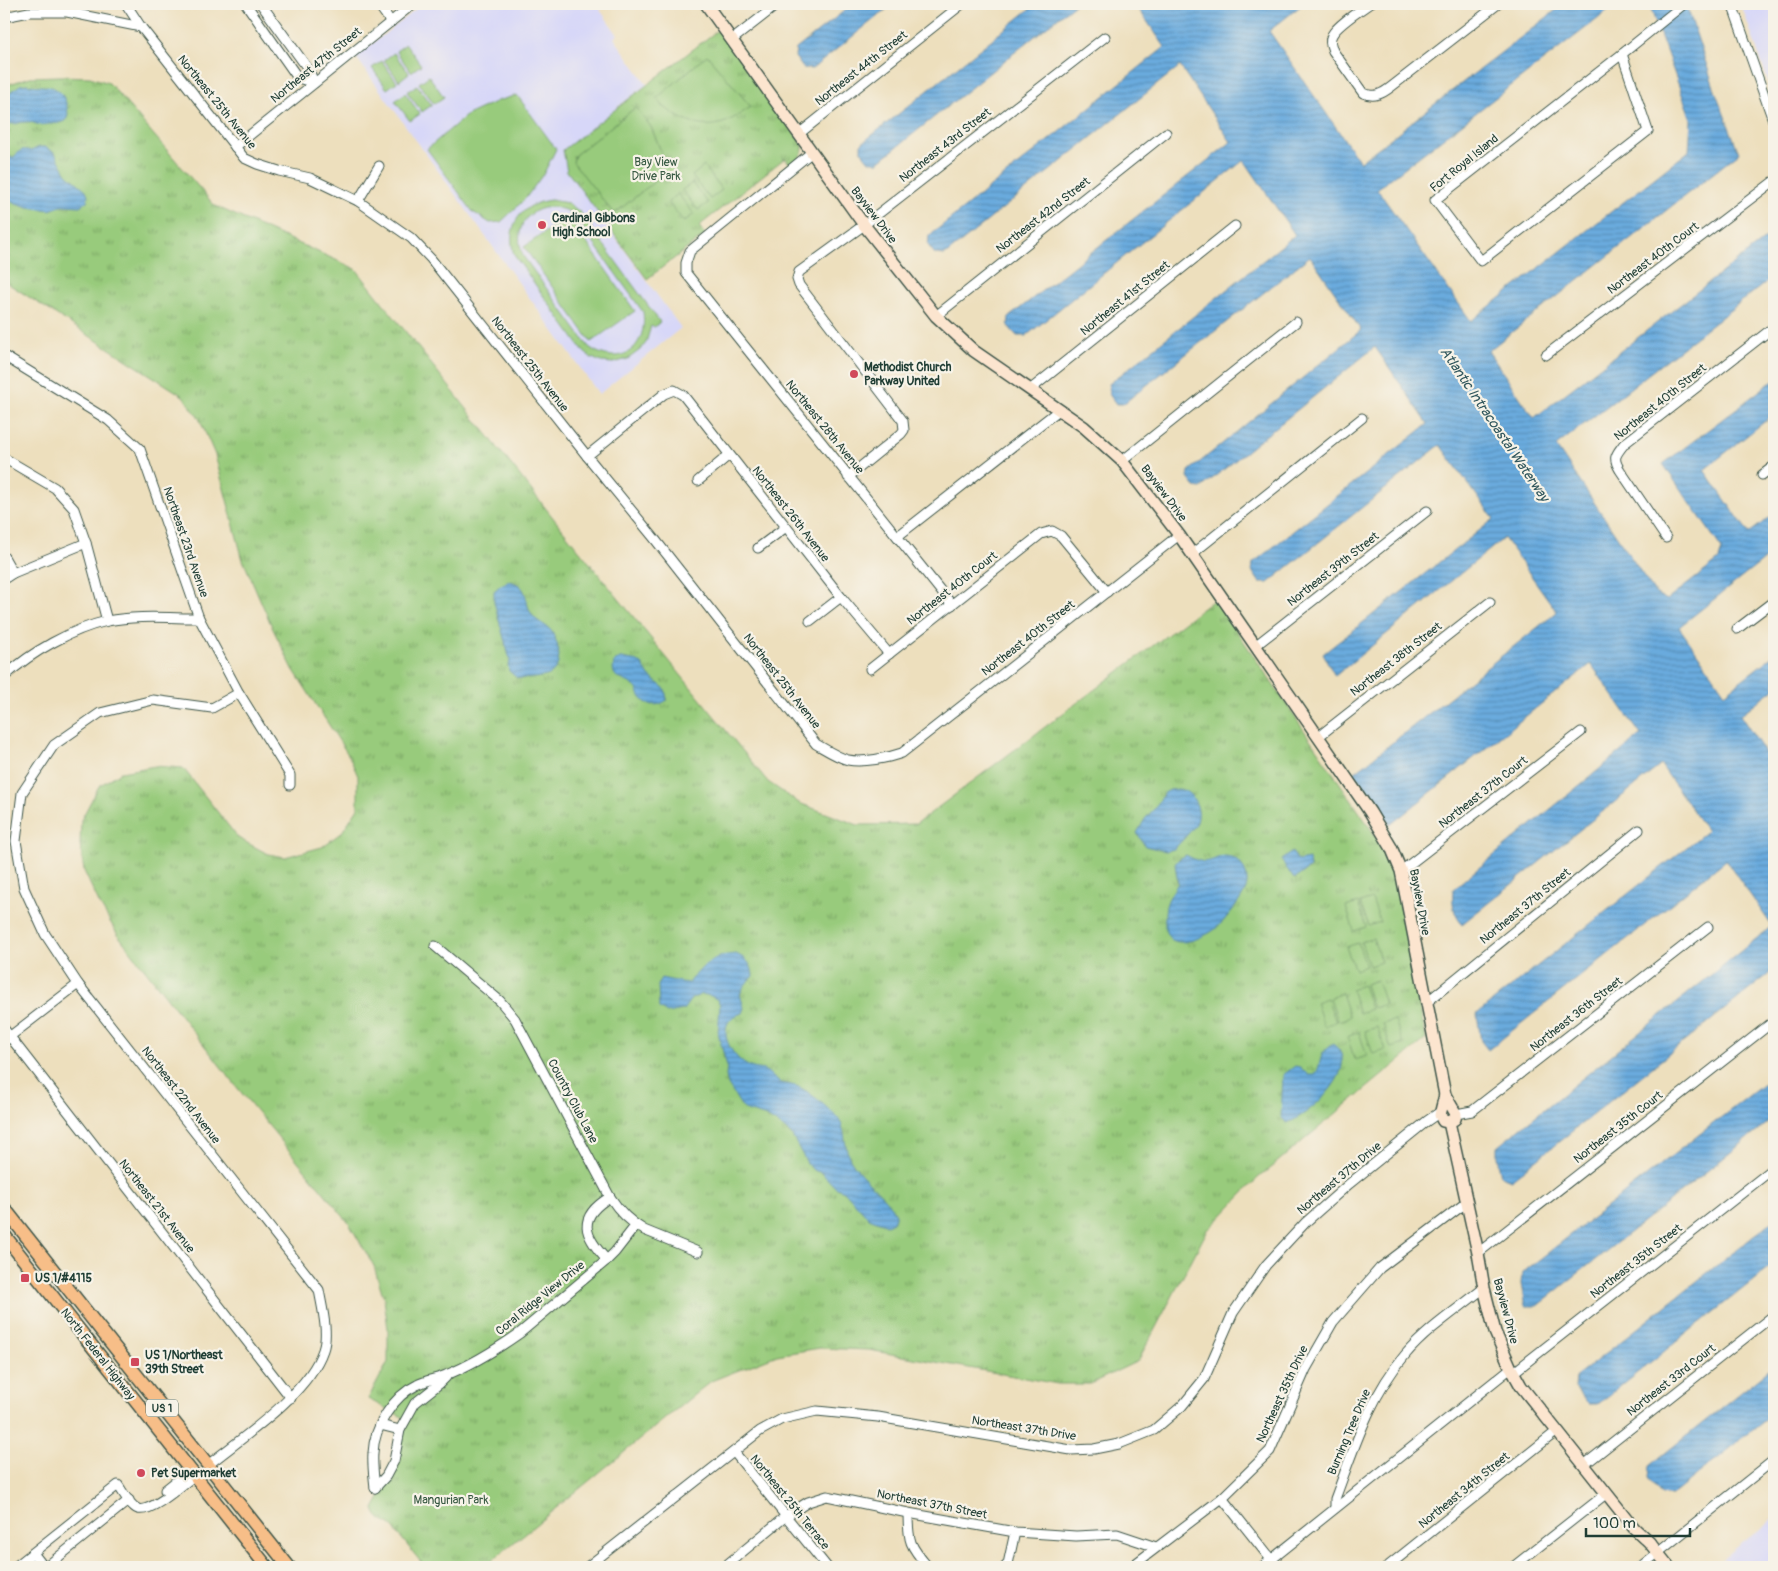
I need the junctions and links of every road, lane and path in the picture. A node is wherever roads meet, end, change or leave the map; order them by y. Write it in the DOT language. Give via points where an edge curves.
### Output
graph roads {
  1 [pos="126,4"];
  2 [pos="246,4"];
  3 [pos="261,4"];
  4 [pos="378,4"];
  5 [pos="413,4"];
  6 [pos="706,4"];
  7 [pos="778,4"];
  8 [pos="962,4"];
  9 [pos="1369,4"];
  10 [pos="1498,4"];
  11 [pos="1684,4"];
  12 [pos="1732,4"];
  13 [pos="4,17"];
  14 [pos="391,22"];
  15 [pos="141,27"];
  16 [pos="1105,37"];
  17 [pos="732,40"];
  18 [pos="1622,54"];
  19 [pos="314,83"];
  20 [pos="1774,123"];
  21 [pos="800,133"];
  22 [pos="1166,134"];
  23 [pos="235,147"];
  24 [pos="812,152"];
  25 [pos="379,166"];
  26 [pos="1774,181"];
  27 [pos="358,201"];
  28 [pos="864,224"];
  29 [pos="1235,226"];
  30 [pos="936,316"];
  31 [pos="1296,322"];
  32 [pos="1774,327"];
  33 [pos="1546,355"];
  34 [pos="4,356"];
  35 [pos="1031,389"];
  36 [pos="1059,410"];
  37 [pos="1362,418"];
  38 [pos="729,455"];
  39 [pos="586,456"];
  40 [pos="4,458"];
  41 [pos="1122,461"];
  42 [pos="1774,466"];
  43 [pos="1762,475"];
  44 [pos="848,477"];
  45 [pos="698,481"];
  46 [pos="1427,511"];
  47 [pos="786,527"];
  48 [pos="1178,535"];
  49 [pos="898,536"];
  50 [pos="1666,538"];
  51 [pos="86,543"];
  52 [pos="758,548"];
  53 [pos="1192,554"];
  54 [pos="4,557"];
  55 [pos="13,572"];
  56 [pos="4,579"];
  57 [pos="1107,592"];
  58 [pos="841,597"];
  59 [pos="1774,601"];
  60 [pos="1490,602"];
  61 [pos="952,605"];
  62 [pos="199,618"];
  63 [pos="107,621"];
  64 [pos="810,621"];
  65 [pos="1737,629"];
  66 [pos="1255,646"];
  67 [pos="889,654"];
  68 [pos="870,669"];
  69 [pos="4,676"];
  70 [pos="239,694"];
  71 [pos="1581,732"];
  72 [pos="1318,737"];
  73 [pos="891,757"];
  74 [pos="290,785"];
  75 [pos="1639,830"];
  76 [pos="1401,871"];
  77 [pos="1708,927"];
  78 [pos="435,946"];
  79 [pos="78,984"];
  80 [pos="1427,1002"];
  81 [pos="1774,1021"];
  82 [pos="5,1036"];
  83 [pos="1447,1114"];
  84 [pos="1774,1168"];
  85 [pos="610,1197"];
  86 [pos="1467,1202"];
  87 [pos="6,1213"];
  88 [pos="636,1225"];
  89 [pos="4,1235"];
  90 [pos="698,1252"];
  91 [pos="1478,1253"];
  92 [pos="607,1260"];
  93 [pos="1484,1288"];
  94 [pos="1774,1315"];
  95 [pos="110,1370"];
  96 [pos="1512,1371"];
  97 [pos="448,1375"];
  98 [pos="139,1379"];
  99 [pos="291,1398"];
  100 [pos="380,1425"];
  101 [pos="400,1430"];
  102 [pos="1557,1432"];
  103 [pos="734,1452"];
  104 [pos="180,1456"];
  105 [pos="1774,1460"];
  106 [pos="208,1465"];
  107 [pos="1584,1465"];
  108 [pos="192,1473"];
  109 [pos="1606,1493"];
  110 [pos="1222,1498"];
  111 [pos="130,1500"];
  112 [pos="1335,1508"];
  113 [pos="908,1513"];
  114 [pos="225,1514"];
  115 [pos="786,1516"];
  116 [pos="1015,1532"];
  117 [pos="1156,1547"];
  118 [pos="33,1553"];
  119 [pos="1655,1555"];
  120 [pos="1274,1564"];
  121 [pos="15,1567"];
  122 [pos="45,1567"];
  123 [pos="268,1567"];
  124 [pos="277,1567"];
  125 [pos="289,1567"];
  126 [pos="587,1567"];
  127 [pos="726,1567"];
  128 [pos="827,1567"];
  129 [pos="928,1567"];
  130 [pos="1005,1567"];
  131 [pos="1131,1567"];
  132 [pos="1262,1567"];
  133 [pos="1387,1567"];
  134 [pos="1513,1567"];
  135 [pos="1640,1567"];
  136 [pos="1659,1567"];
  137 [pos="1669,1567"];
  1 -- 15 [label="street, Northeast 25th Avenue"];
  2 -- 19 [label="street" via="298,78"];
  3 -- 19 [label="street" via="309,70"];
  4 -- 14 [label="street"];
  5 -- 14 [label="street, Northeast 47th Street"];
  6 -- 17 [label="street, Bayview Drive"];
  7 -- 17 [label="street"];
  8 -- 21 [label="street, Northeast 44th Street"];
  9 -- 10 [label="street" via="1336,29 1330,43 1363,93 1369,95 1391,87"];
  11 -- 18 [label="street"];
  12 -- 20 [label="street"];
  13 -- 15 [label="street" via="29,12 67,12"];
  14 -- 19 [label="street, Northeast 47th Street"];
  15 -- 23 [label="street, Northeast 25th Avenue"];
  16 -- 28 [label="street, Northeast 43rd Street"];
  17 -- 21 [label="street, Bayview Drive"];
  18 -- 18 [label="street, Fort Royal Island" via="1435,200 1481,261 1648,131"];
  19 -- 23 [label="street, Northeast 47th Street"];
  21 -- 24 [label="street, Bayview Drive"];
  22 -- 30 [label="street, Northeast 42nd Street"];
  23 -- 27 [label="street, Northeast 25th Avenue" via="244,158 256,164 310,178"];
  24 -- 28 [label="street, Bayview Drive"];
  24 -- 44 [label="street, Northeast 28th Avenue" via="690,251 686,273"];
  25 -- 27 [label="street"];
  26 -- 33 [label="street, Northeast 40th Court"];
  27 -- 39 [label="street, Northeast 25th Avenue" via="412,238 431,259"];
  28 -- 30 [label="street, Bayview Drive"];
  28 -- 44 [label="street, Northeast 43rd Street" via="800,272 796,279 901,416 904,425 901,434"];
  29 -- 35 [label="street, Northeast 41st Street"];
  30 -- 35 [label="street, Bayview Drive" via="974,351"];
  31 -- 41 [label="street"];
  32 -- 50 [label="street, Northeast 40th Street" via="1624,444 1616,455 1620,470"];
  34 -- 62 [label="street, Northeast 23rd Avenue" via="108,420 140,449"];
  35 -- 36 [label="street, Bayview Drive"];
  36 -- 41 [label="street, Bayview Drive" via="1084,427"];
  36 -- 49 [label="street"];
  37 -- 53 [label="street"];
  38 -- 39 [label="street, Northeast 26th Avenue" via="683,395 674,390 664,394"];
  38 -- 45 [label="street"];
  38 -- 47 [label="street, Northeast 26th Avenue"];
  39 -- 73 [label="street, Northeast 25th Avenue" via="816,744 847,760"];
  40 -- 51 [label="street" via="55,488 74,509"];
  41 -- 48 [label="street, Bayview Drive"];
  42 -- 43 [label="street"];
  44 -- 49 [label="street, Northeast 28th Avenue"];
  46 -- 66 [label="street, Northeast 39th Street"];
  47 -- 52 [label="street"];
  47 -- 58 [label="street, Northeast 26th Avenue"];
  48 -- 53 [label="street, Bayview Drive"];
  48 -- 57 [label="street, Northeast 40th Street"];
  49 -- 61 [label="street, Northeast 28th Avenue"];
  51 -- 55 [label="street"];
  51 -- 63 [label="street"];
  53 -- 66 [label="street, Bayview Drive"];
  54 -- 55 [label="street"];
  55 -- 56 [label="street"];
  57 -- 61 [label="street, Northeast 40th Court" via="1060,536 1052,531 1041,534"];
  57 -- 73 [label="street, Northeast 40th Street" via="902,753"];
  58 -- 64 [label="street"];
  58 -- 67 [label="street, Northeast 26th Avenue"];
  59 -- 65 [label="street"];
  60 -- 72 [label="street, Northeast 38th Street"];
  61 -- 67 [label="street, Northeast 40th Court"];
  62 -- 63 [label="street" via="144,617"];
  62 -- 70 [label="street, Northeast 23rd Avenue"];
  63 -- 69 [label="street" via="38,650"];
  66 -- 72 [label="street, Bayview Drive"];
  67 -- 68 [label="street, Northeast 40th Court"];
  70 -- 74 [label="street, Northeast 23rd Avenue" via="290,775"];
  70 -- 79 [label="street, Northeast 22nd Avenue" via="212,708 153,700 100,713 54,745 22,793 16,842 24,888 45,934"];
  71 -- 76 [label="street, Northeast 37th Court"];
  72 -- 76 [label="street, Bayview Drive" via="1370,812"];
  75 -- 80 [label="street, Northeast 37th Street"];
  76 -- 80 [label="street, Bayview Drive"];
  77 -- 83 [label="street, Northeast 36th Street" via="1472,1111"];
  78 -- 85 [label="street, Country Club Lane" via="500,1001 515,1019"];
  79 -- 82 [label="street"];
  79 -- 99 [label="street, Northeast 22nd Avenue" via="319,1290 325,1321 324,1349 310,1377"];
  80 -- 83 [label="street, Bayview Drive"];
  81 -- 91 [label="street, Northeast 35th Court"];
  82 -- 99 [label="street, Northeast 21st Avenue"];
  83 -- 86 [label="street, Bayview Drive"];
  83 -- 103 [label="street, Northeast 37th Drive" via="1423,1125 1348,1184 1266,1265 1234,1314 1204,1379 1182,1406 1154,1430 1118,1444 1071,1450 878,1416 818,1411 782,1419 760,1431"];
  84 -- 96 [label="street, Northeast 35th Street"];
  85 -- 88 [label="street, Country Club Lane"];
  85 -- 92 [label="street" via="592,1211 587,1227 592,1242"];
  86 -- 91 [label="street, Bayview Drive"];
  86 -- 110 [label="street, Northeast 35th Drive" via="1380,1268 1333,1322 1306,1369 1270,1451"];
  87 -- 98 [label="main road, North Federal Highway / US 1"];
  88 -- 90 [label="street, Country Club Lane"];
  88 -- 92 [label="street, Coral Ridge View Drive"];
  89 -- 95 [label="main road, North Federal Highway / US 1"];
  91 -- 93 [label="street, Bayview Drive"];
  92 -- 97 [label="street, Coral Ridge View Drive" via="520,1333"];
  93 -- 96 [label="street, Bayview Drive" via="1495,1332"];
  93 -- 112 [label="street, Burning Tree Drive" via="1428,1333 1386,1380 1360,1432 1335,1499"];
  94 -- 107 [label="street, Northeast 33rd Court"];
  95 -- 98 [label="main road"];
  95 -- 104 [label="main road, North Federal Highway / US 1"];
  96 -- 102 [label="street, Bayview Drive"];
  96 -- 112 [label="street, Northeast 35th Street"];
  97 -- 100 [label="street, Coral Ridge View Drive" via="416,1385 398,1397"];
  97 -- 101 [label="street, Coral Ridge View Drive" via="415,1403"];
  98 -- 106 [label="main road, North Federal Highway / US 1"];
  99 -- 106 [label="street"];
  100 -- 101 [label="street"];
  100 -- 101 [label="street, Coral Ridge View Drive" via="373,1452 375,1488 394,1462"];
  102 -- 107 [label="street, Bayview Drive"];
  102 -- 133 [label="street, Northeast 34th Street"];
  103 -- 115 [label="street, Northeast 25th Terrace"];
  103 -- 126 [label="street, Northeast 37th Drive"];
  104 -- 106 [label="main road" via="201,1466"];
  104 -- 108 [label="main road, North Federal Highway / US 1"];
  105 -- 119 [label="street"];
  106 -- 125 [label="main road, North Federal Highway / US 1"];
  107 -- 109 [label="street, Bayview Drive"];
  108 -- 111 [label="street" via="146,1508 139,1509"];
  108 -- 114 [label="main road, North Federal Highway / US 1"];
  109 -- 119 [label="street, Bayview Drive"];
  109 -- 134 [label="street"];
  110 -- 117 [label="street, Northeast 35th Drive"];
  110 -- 120 [label="street"];
  111 -- 118 [label="street" via="118,1485"];
  111 -- 122 [label="street"];
  112 -- 120 [label="street, Northeast 35th Street"];
  113 -- 115 [label="street, Northeast 37th Street" via="827,1496 808,1502"];
  113 -- 116 [label="street, Northeast 37th Street"];
  113 -- 129 [label="street" via="908,1536 914,1550"];
  114 -- 123 [label="main road, North Federal Highway / US 1"];
  114 -- 124 [label="main road" via="237,1517"];
  115 -- 127 [label="street, Northeast 37th Street"];
  115 -- 128 [label="street, Northeast 25th Terrace"];
  116 -- 117 [label="street, Northeast 37th Street" via="1076,1536 1117,1534"];
  116 -- 130 [label="street"];
  117 -- 131 [label="street, Northeast 35th Drive"];
  118 -- 121 [label="street"];
  118 -- 122 [label="street"];
  119 -- 135 [label="street"];
  119 -- 136 [label="street, Bayview Drive"];
  119 -- 137 [label="street, Bayview Drive"];
  120 -- 132 [label="street, Northeast 35th Street"];
}
